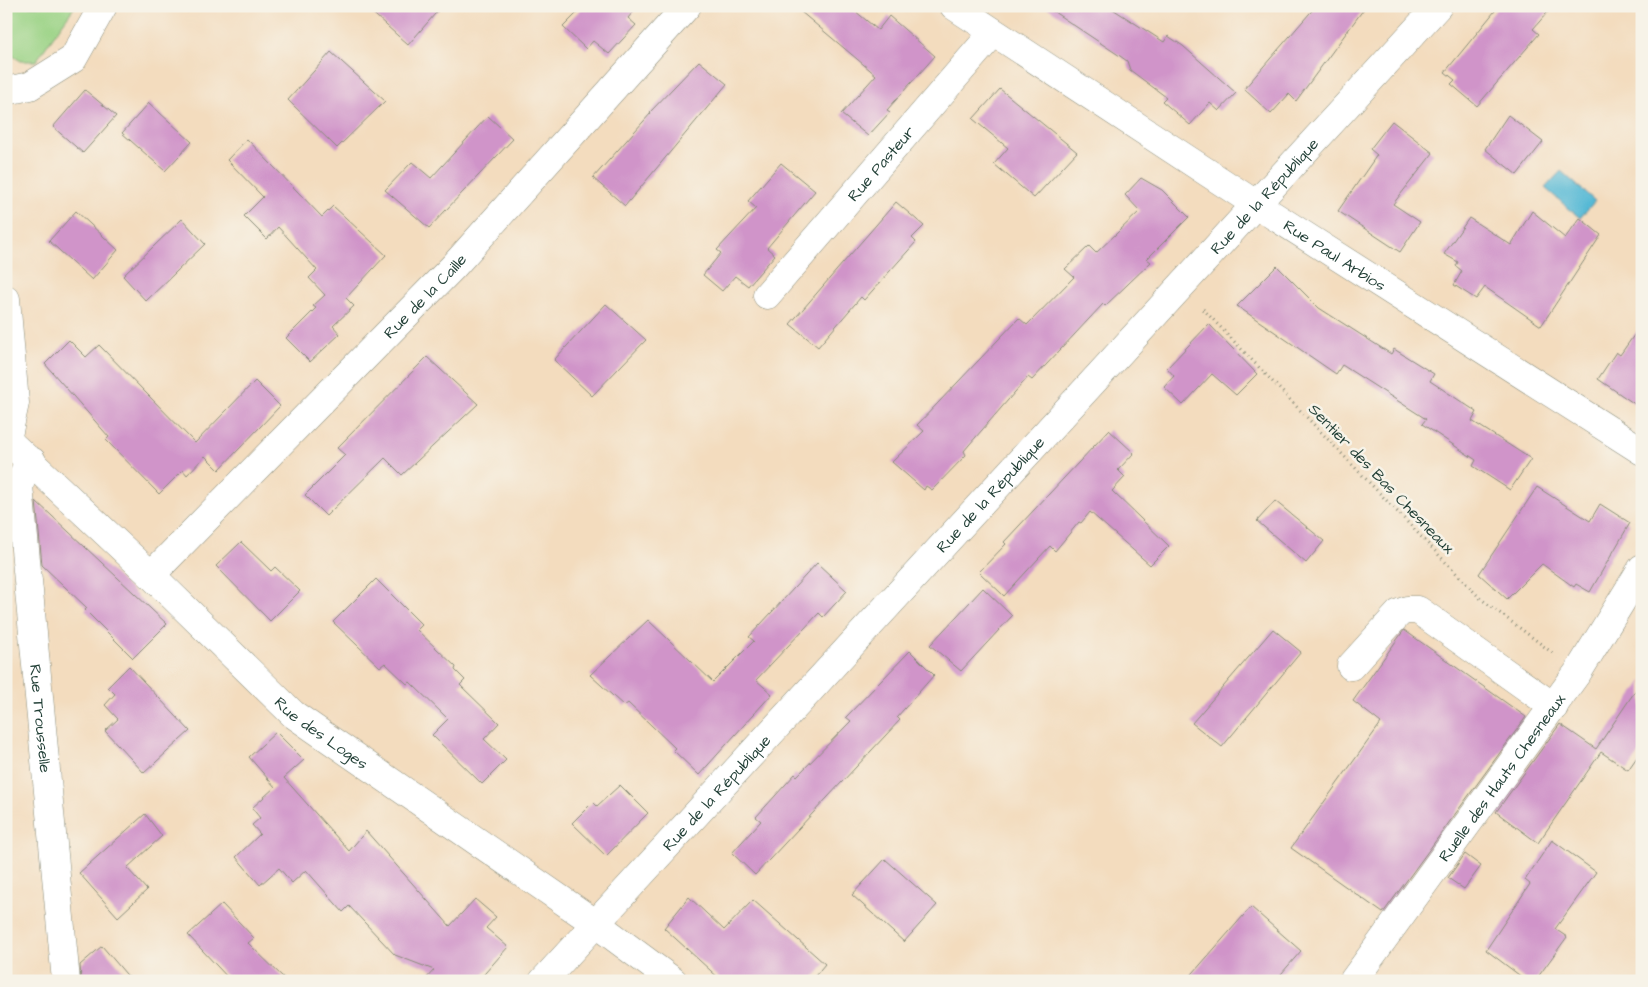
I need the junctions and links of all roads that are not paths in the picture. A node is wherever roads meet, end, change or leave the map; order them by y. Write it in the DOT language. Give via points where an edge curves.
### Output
graph roads {
  1 [pos="103,6"];
  2 [pos="687,6"];
  3 [pos="954,6"];
  4 [pos="1438,6"];
  5 [pos="993,33"];
  6 [pos="6,91"];
  7 [pos="1257,205"];
  8 [pos="767,294"];
  9 [pos="6,299"];
  10 [pos="7,440"];
  11 [pos="1642,451"];
  12 [pos="32,461"];
  13 [pos="1642,568"];
  14 [pos="152,575"];
  15 [pos="1351,666"];
  16 [pos="1554,707"];
  17 [pos="595,923"];
  18 [pos="66,981"];
  19 [pos="543,981"];
  20 [pos="673,981"];
  21 [pos="1353,981"];
  1 -- 6 [label="street" via="73,60 30,86"];
  2 -- 14 [label="street, Rue de la Caille" via="453,267"];
  3 -- 5 [label="street, Rue Paul Arbios"];
  4 -- 7 [label="street, Rue de la République"];
  5 -- 7 [label="street, Rue Paul Arbios"];
  5 -- 8 [label="street, Rue Pasteur"];
  7 -- 11 [label="street, Rue Paul Arbios"];
  7 -- 17 [label="street, Rue de la République"];
  9 -- 10 [label="street" via="15,403"];
  10 -- 12 [label="street, Rue des Loges"];
  12 -- 14 [label="street, Rue des Loges"];
  12 -- 18 [label="street, Rue Trousselle" via="18,486"];
  13 -- 16 [label="street, Ruelle des Hauts Chesneaux"];
  14 -- 17 [label="street, Rue des Loges" via="293,714"];
  15 -- 16 [label="street" via="1399,613 1418,610"];
  16 -- 21 [label="street, Ruelle des Hauts Chesneaux"];
  17 -- 19 [label="street, Rue de la République"];
  17 -- 20 [label="street, Rue des Loges"];
}
